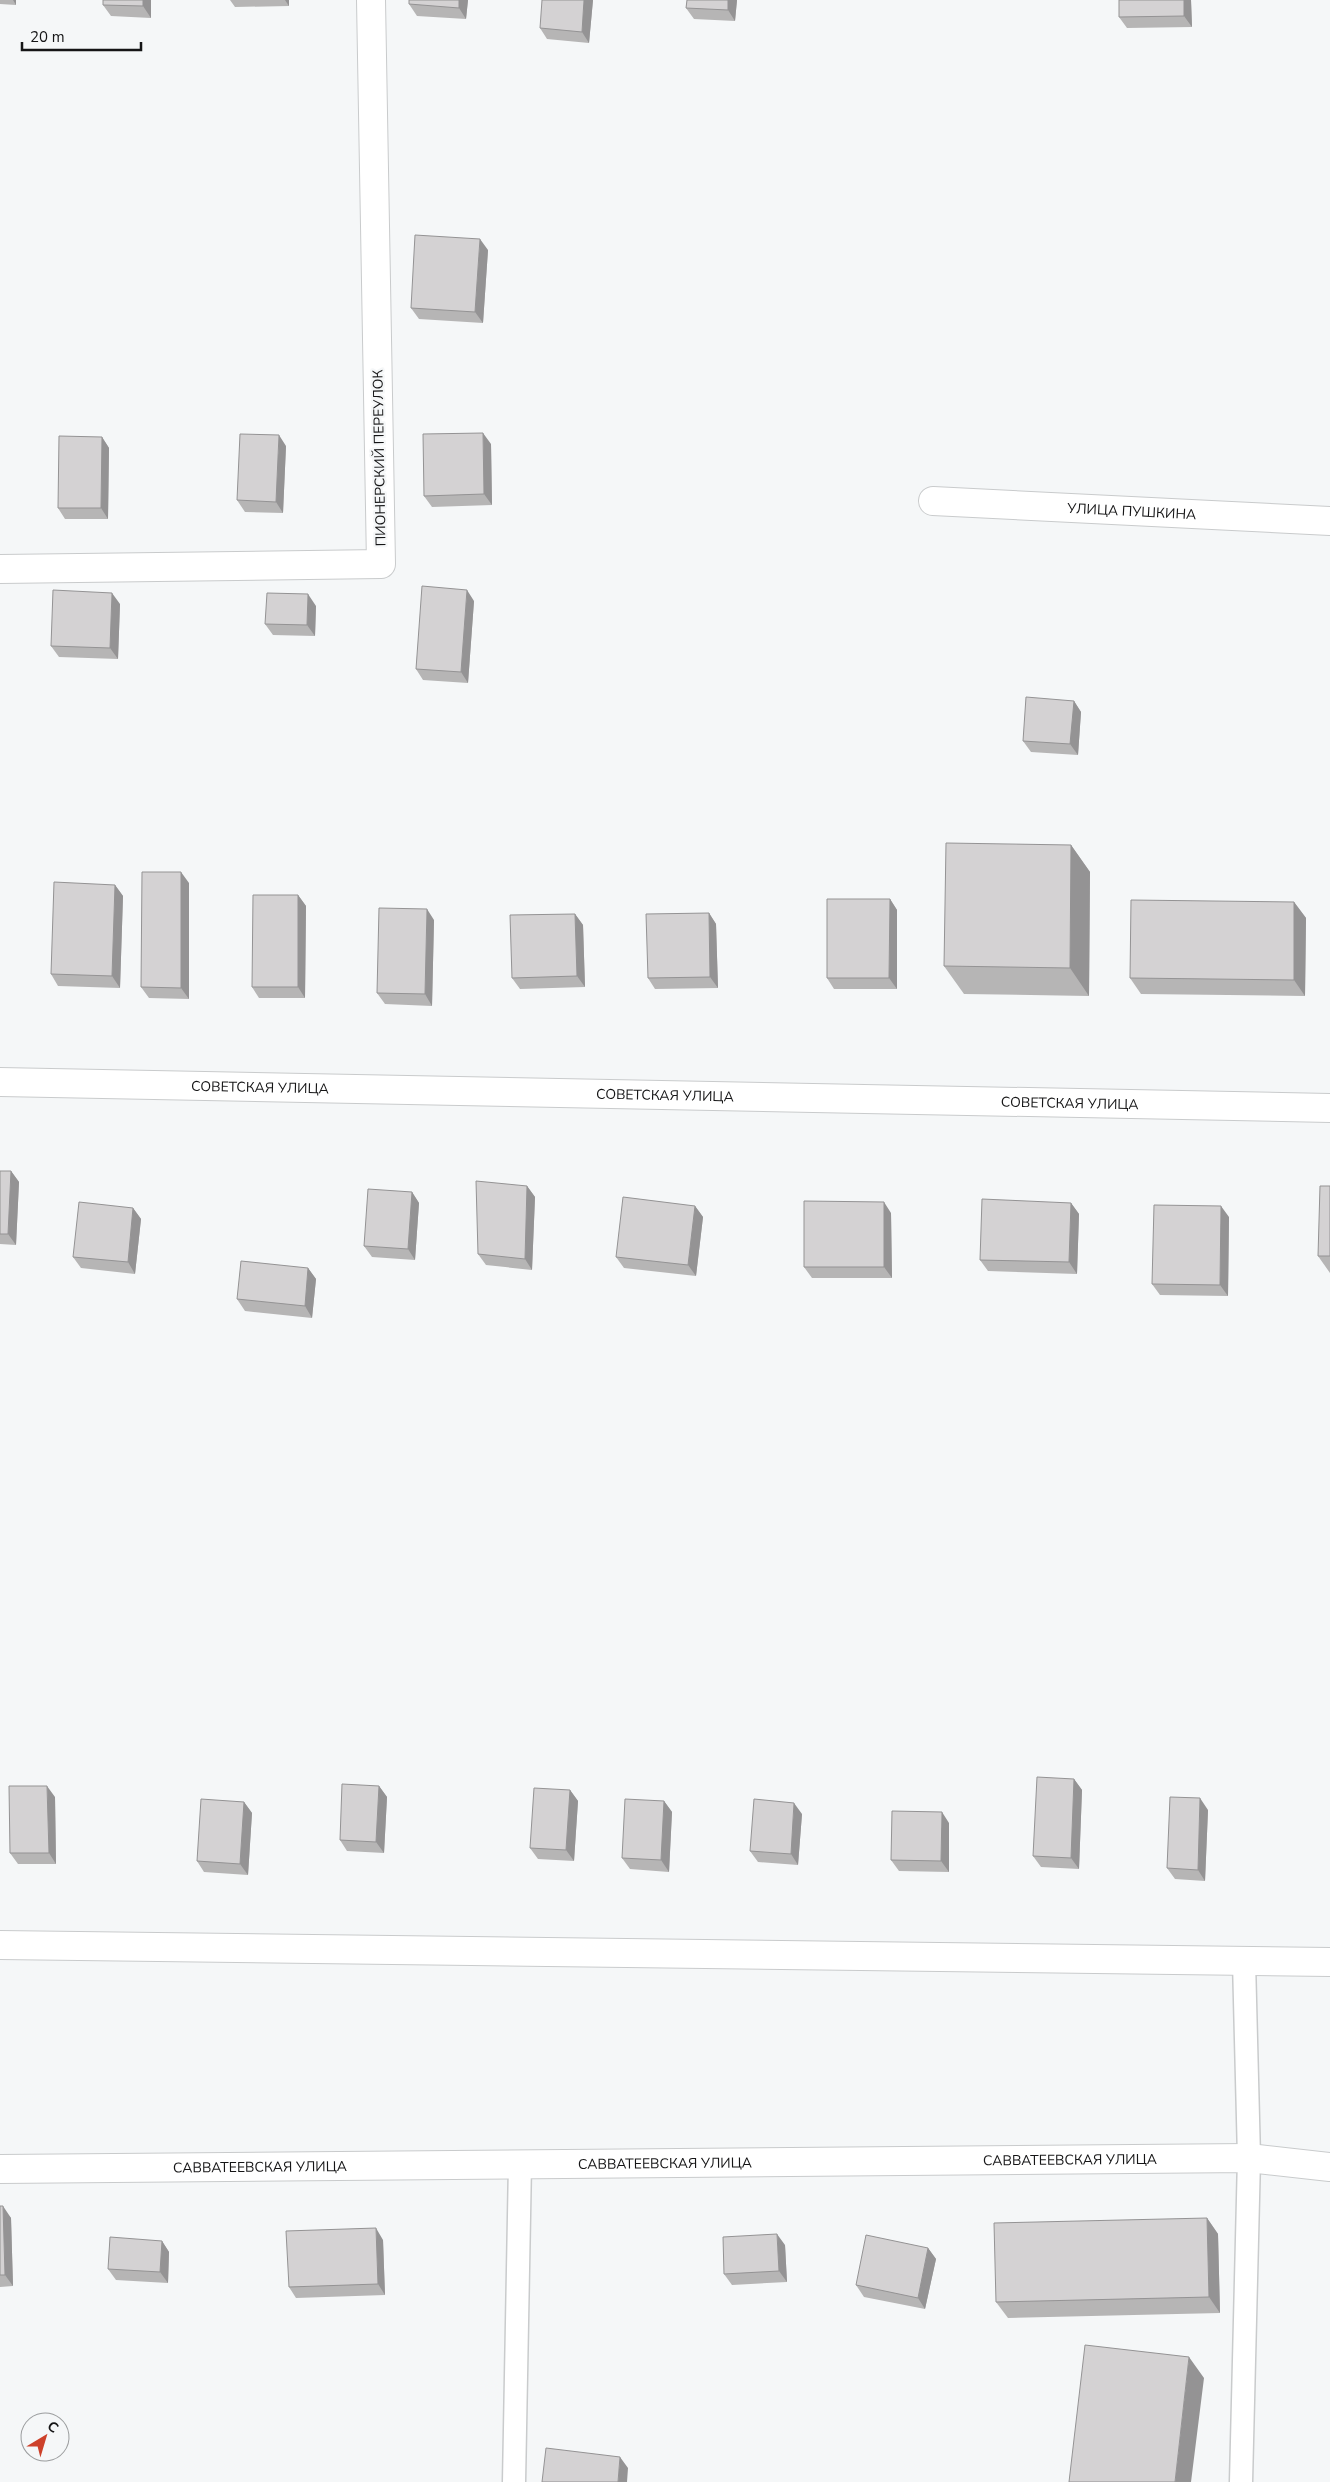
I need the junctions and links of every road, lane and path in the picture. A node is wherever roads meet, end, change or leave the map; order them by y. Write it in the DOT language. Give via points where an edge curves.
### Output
graph roads {
  1 [pos="371,0"];
  2 [pos="933,500"];
  3 [pos="1330,522"];
  4 [pos="0,569"];
  5 [pos="0,1082"];
  6 [pos="1330,1108"];
  7 [pos="0,1945"];
  8 [pos="1244,1961"];
  9 [pos="1330,1962"];
  10 [pos="1249,2158"];
  11 [pos="520,2162"];
  12 [pos="1330,2167"];
  13 [pos="0,2169"];
  14 [pos="514,2482"];
  15 [pos="1241,2482"];
  1 -- 4 [label="street, ПИОНЕРСКИЙ ПЕРЕУЛОК" via="381,564"];
  2 -- 3 [label="street, УЛИЦА ПУШКИНА"];
  5 -- 6 [label="street, СОВЕТСКАЯ УЛИЦА"];
  7 -- 8 [label="street"];
  8 -- 9 [label="street"];
  8 -- 10 [label="lane"];
  10 -- 11 [label="street, САВВАТЕЕВСКАЯ УЛИЦА"];
  10 -- 12 [label="street, САВВАТЕЕВСКАЯ УЛИЦА"];
  10 -- 15 [label="lane"];
  11 -- 13 [label="street, САВВАТЕЕВСКАЯ УЛИЦА"];
  11 -- 14 [label="lane"];
}
